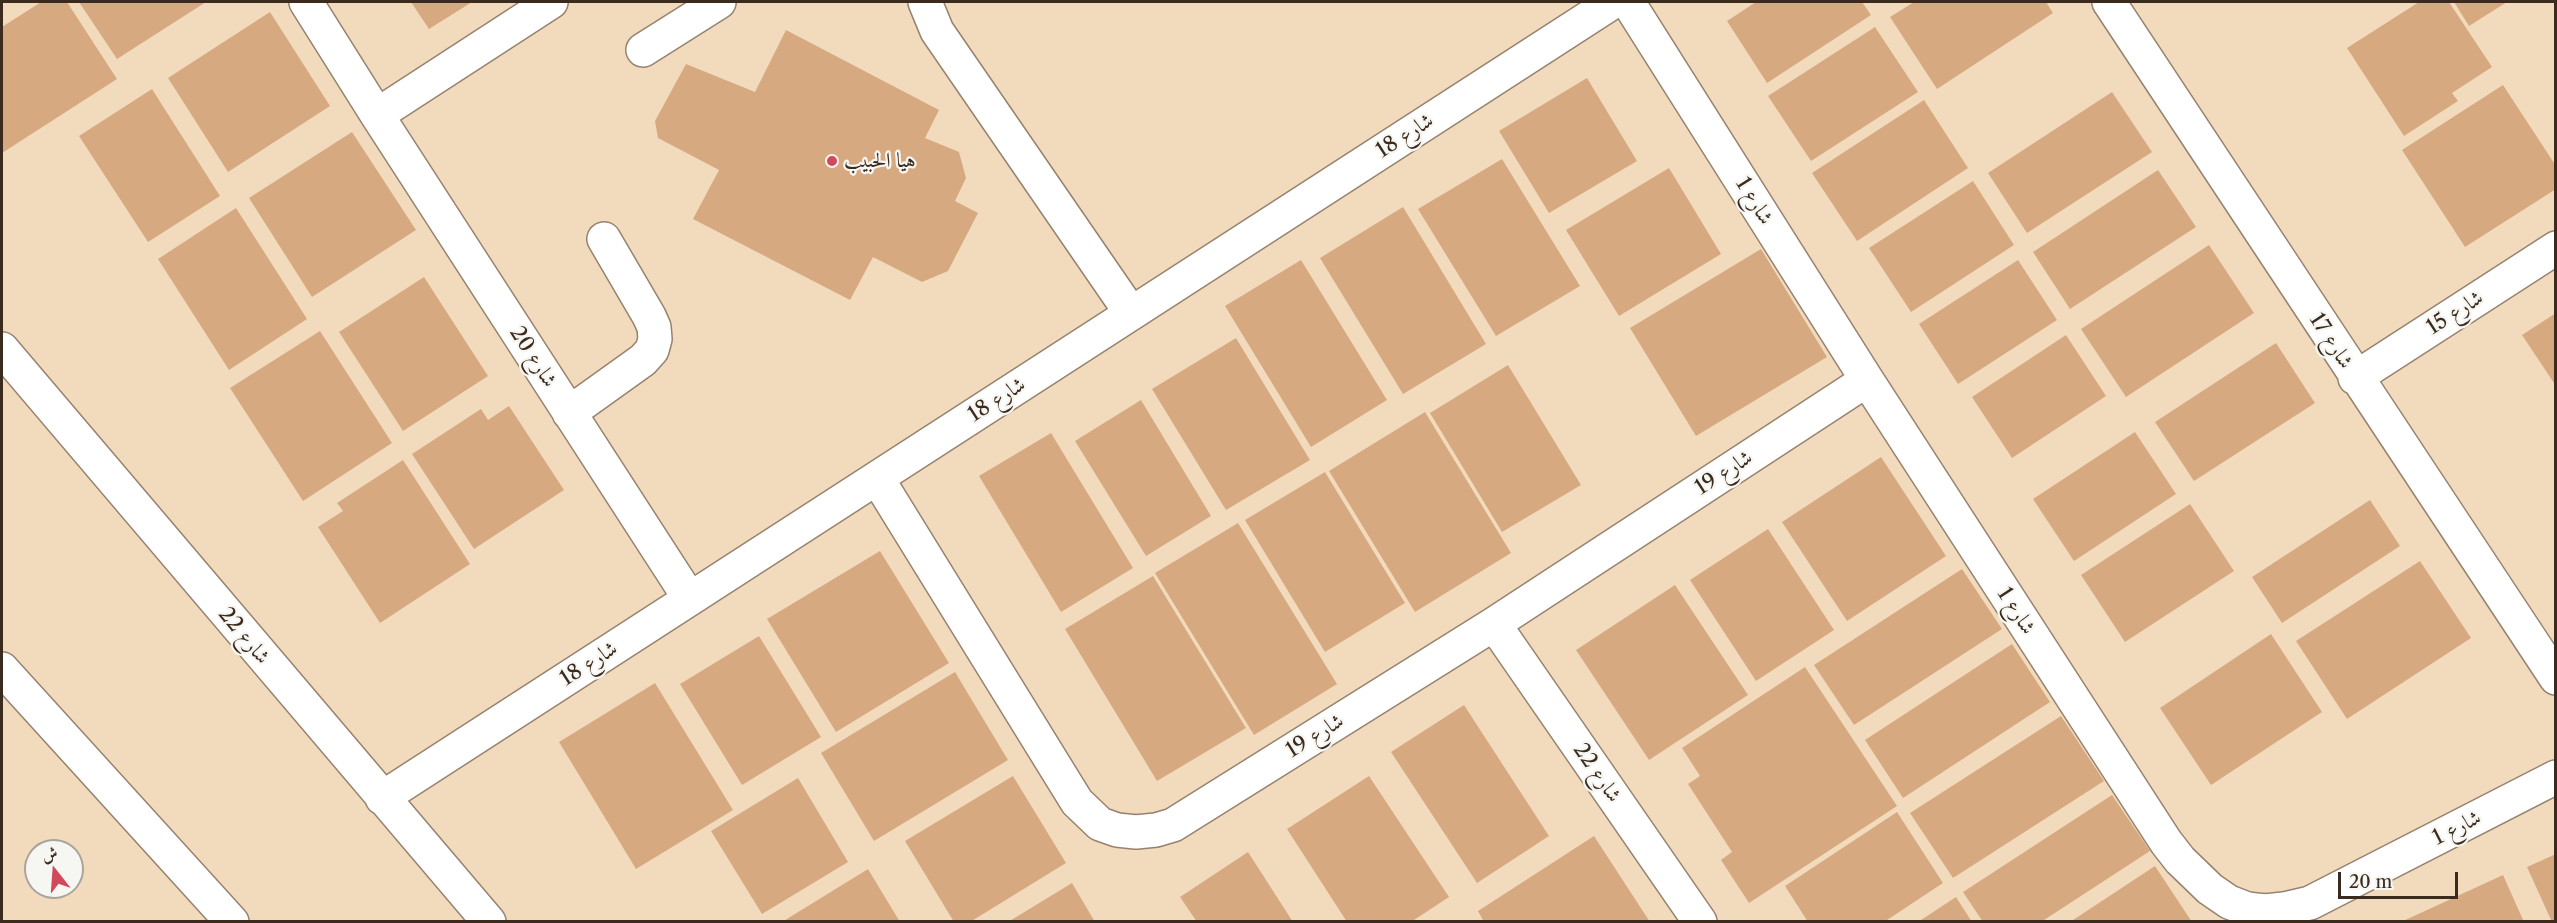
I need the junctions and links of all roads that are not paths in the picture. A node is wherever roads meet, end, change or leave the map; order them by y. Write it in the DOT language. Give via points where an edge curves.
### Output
graph roads {
  1 [pos="306,2"];
  2 [pos="551,2"];
  3 [pos="719,2"];
  4 [pos="925,2"];
  5 [pos="1613,2"];
  6 [pos="1628,2"];
  7 [pos="2109,2"];
  8 [pos="1578,11"];
  9 [pos="643,50"];
  10 [pos="377,115"];
  11 [pos="604,239"];
  12 [pos="2556,248"];
  13 [pos="1131,313"];
  14 [pos="2,349"];
  15 [pos="2355,378"];
  16 [pos="1867,380"];
  17 [pos="569,413"];
  18 [pos="877,478"];
  19 [pos="690,599"];
  20 [pos="1494,624"];
  21 [pos="2,669"];
  22 [pos="2556,678"];
  23 [pos="2556,777"];
  24 [pos="382,798"];
  25 [pos="2248,915"];
  26 [pos="232,921"];
  27 [pos="489,921"];
  28 [pos="1700,921"];
  1 -- 10 [label="main road, شارع 20"];
  2 -- 10 [label="main road"];
  3 -- 9 [label="main road"];
  4 -- 13 [label="main road" via="937,31"];
  5 -- 8 [label="main road, شارع 18"];
  6 -- 16 [label="main road, شارع 1"];
  7 -- 15 [label="main road, شارع 17"];
  8 -- 13 [label="main road, شارع 18"];
  10 -- 17 [label="main road, شارع 20"];
  11 -- 17 [label="main road" via="649,316 655,339 643,360"];
  12 -- 15 [label="main road, شارع 15"];
  13 -- 18 [label="main road, شارع 18"];
  14 -- 24 [label="main road, شارع 22"];
  15 -- 22 [label="main road, شارع 17"];
  16 -- 20 [label="main road, شارع 19"];
  16 -- 25 [label="main road, شارع 1" via="2166,842 2210,889"];
  17 -- 19 [label="main road, شارع 20"];
  18 -- 19 [label="main road, شارع 18"];
  18 -- 20 [label="main road, شارع 19" via="1065,786 1086,813 1117,830 1136,832 1173,825"];
  19 -- 24 [label="main road, شارع 18"];
  20 -- 28 [label="main road, شارع 22"];
  21 -- 26 [label="main road"];
  23 -- 25 [label="main road, شارع 1" via="2310,903"];
  24 -- 27 [label="main road, شارع 22"];
}
